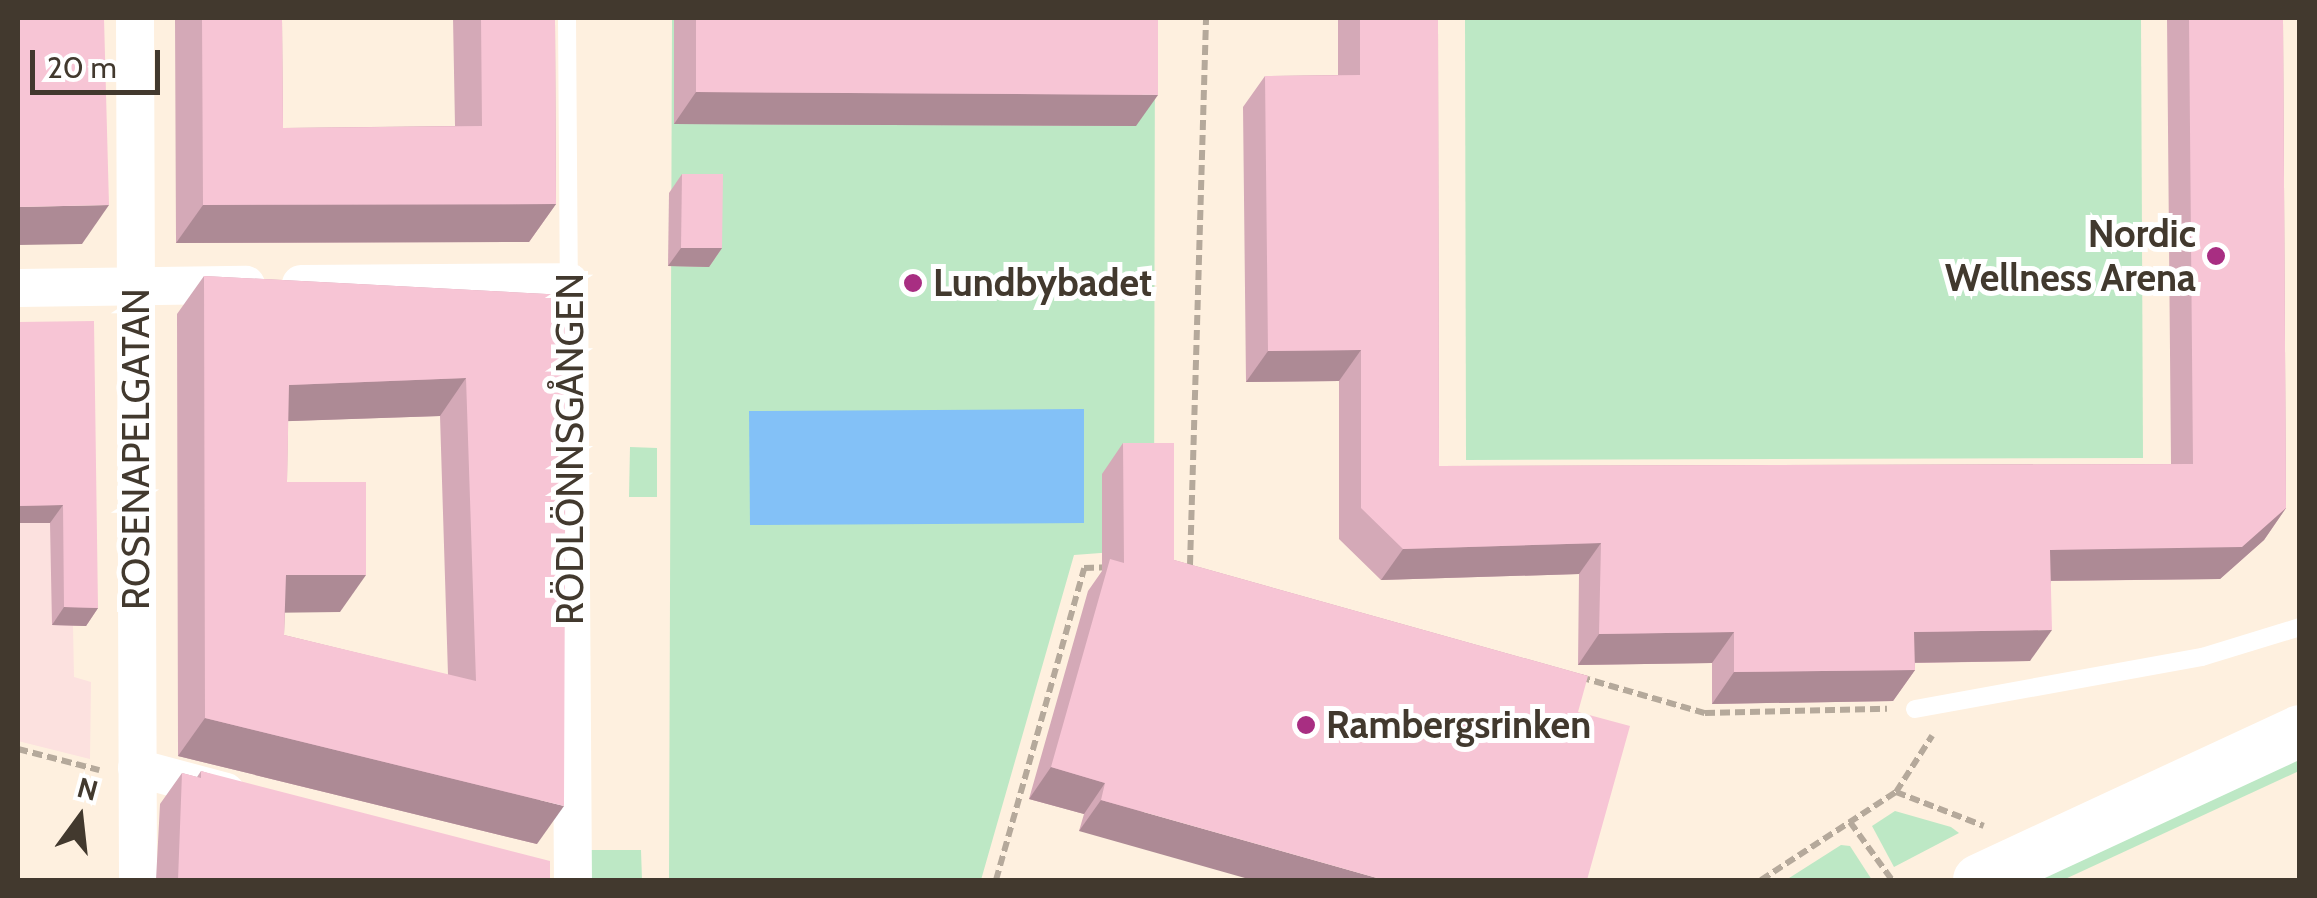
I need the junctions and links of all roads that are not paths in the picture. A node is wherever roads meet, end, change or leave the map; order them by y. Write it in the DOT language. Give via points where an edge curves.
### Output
graph roads {
  1 [pos="135,18"];
  2 [pos="567,18"];
  3 [pos="569,282"];
  4 [pos="136,287"];
  5 [pos="18,288"];
  6 [pos="2300,627"];
  7 [pos="1915,708"];
  8 [pos="2300,731"];
  9 [pos="137,774"];
  10 [pos="268,802"];
  11 [pos="529,870"];
  12 [pos="573,876"];
  13 [pos="138,880"];
  14 [pos="1979,880"];
  1 -- 4 [label="street, ROSENAPELGATAN"];
  2 -- 3 [label="lane, RÖDLÖNNSGÅNGEN"];
  3 -- 4 [label="street"];
  3 -- 12 [label="street, RÖDLÖNNSGÅNGEN"];
  4 -- 5 [label="street"];
  4 -- 9 [label="street, ROSENAPELGATAN"];
  6 -- 7 [label="lane" via="2202,657"];
  8 -- 14 [label="street"];
  9 -- 10 [label="street"];
  9 -- 13 [label="street, ROSENAPELGATAN"];
  11 -- 12 [label="street"];
}
